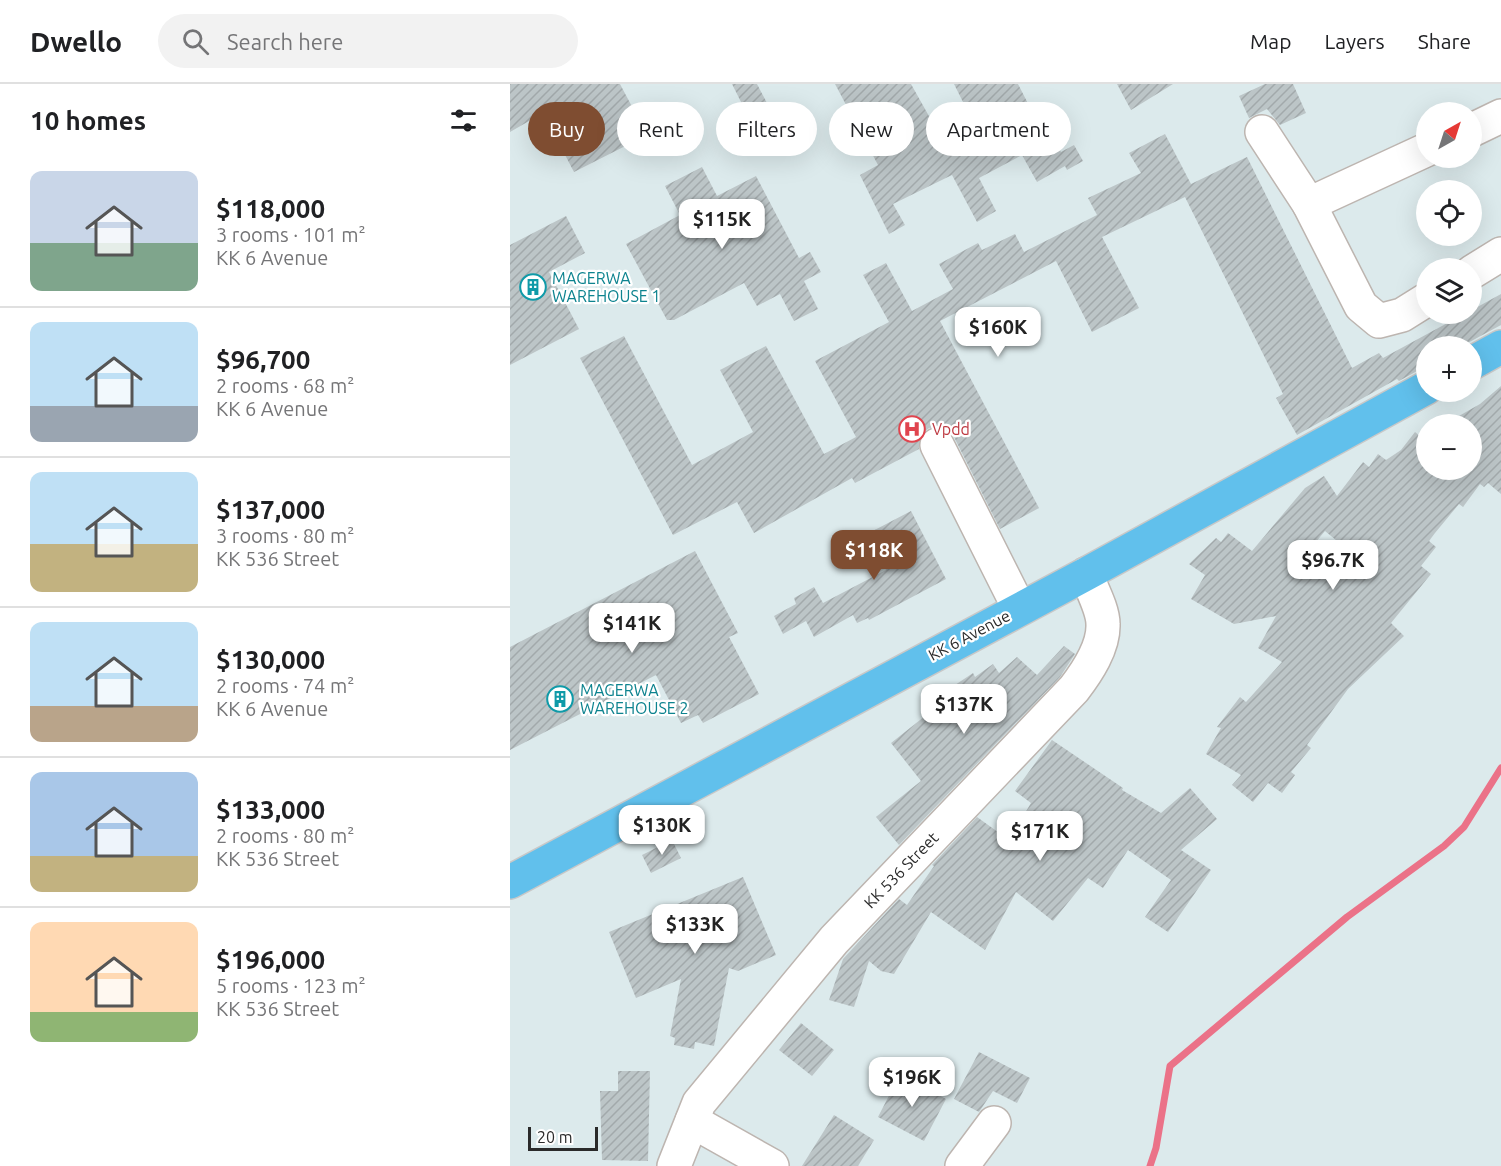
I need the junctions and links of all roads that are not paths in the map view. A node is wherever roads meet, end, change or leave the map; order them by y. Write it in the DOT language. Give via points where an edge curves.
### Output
graph roads {
  1 [pos="1501,116"];
  2 [pos="1482,125"];
  3 [pos="1262,132"];
  4 [pos="1416,155"];
  5 [pos="1309,204"];
  6 [pos="1501,254"];
  7 [pos="1482,266"];
  8 [pos="1416,306"];
  9 [pos="1501,347"];
  10 [pos="1482,357"];
  11 [pos="1416,393"];
  12 [pos="937,445"];
  13 [pos="1086,574"];
  14 [pos="1019,608"];
  15 [pos="510,882"];
  16 [pos="692,1121"];
  17 [pos="994,1123"];
  18 [pos="674,1166"];
  19 [pos="772,1166"];
  20 [pos="962,1166"];
  1 -- 2 [label="street"];
  3 -- 5 [label="street"];
  4 -- 5 [label="street"];
  5 -- 8 [label="street" via="1361,306 1379,321"];
  6 -- 7 [label="street"];
  9 -- 10 [label="main road"];
  11 -- 13 [label="main road, KK 6 Avenue"];
  12 -- 14 [label="street"];
  13 -- 14 [label="main road, KK 6 Avenue"];
  13 -- 16 [label="street, KK 536 Street" via="1104,623 1100,645 1087,672 834,940 699,1103"];
  14 -- 15 [label="main road, KK 6 Avenue"];
  16 -- 18 [label="street, KK 536 Street"];
  16 -- 19 [label="street"];
  17 -- 20 [label="street"];
}
